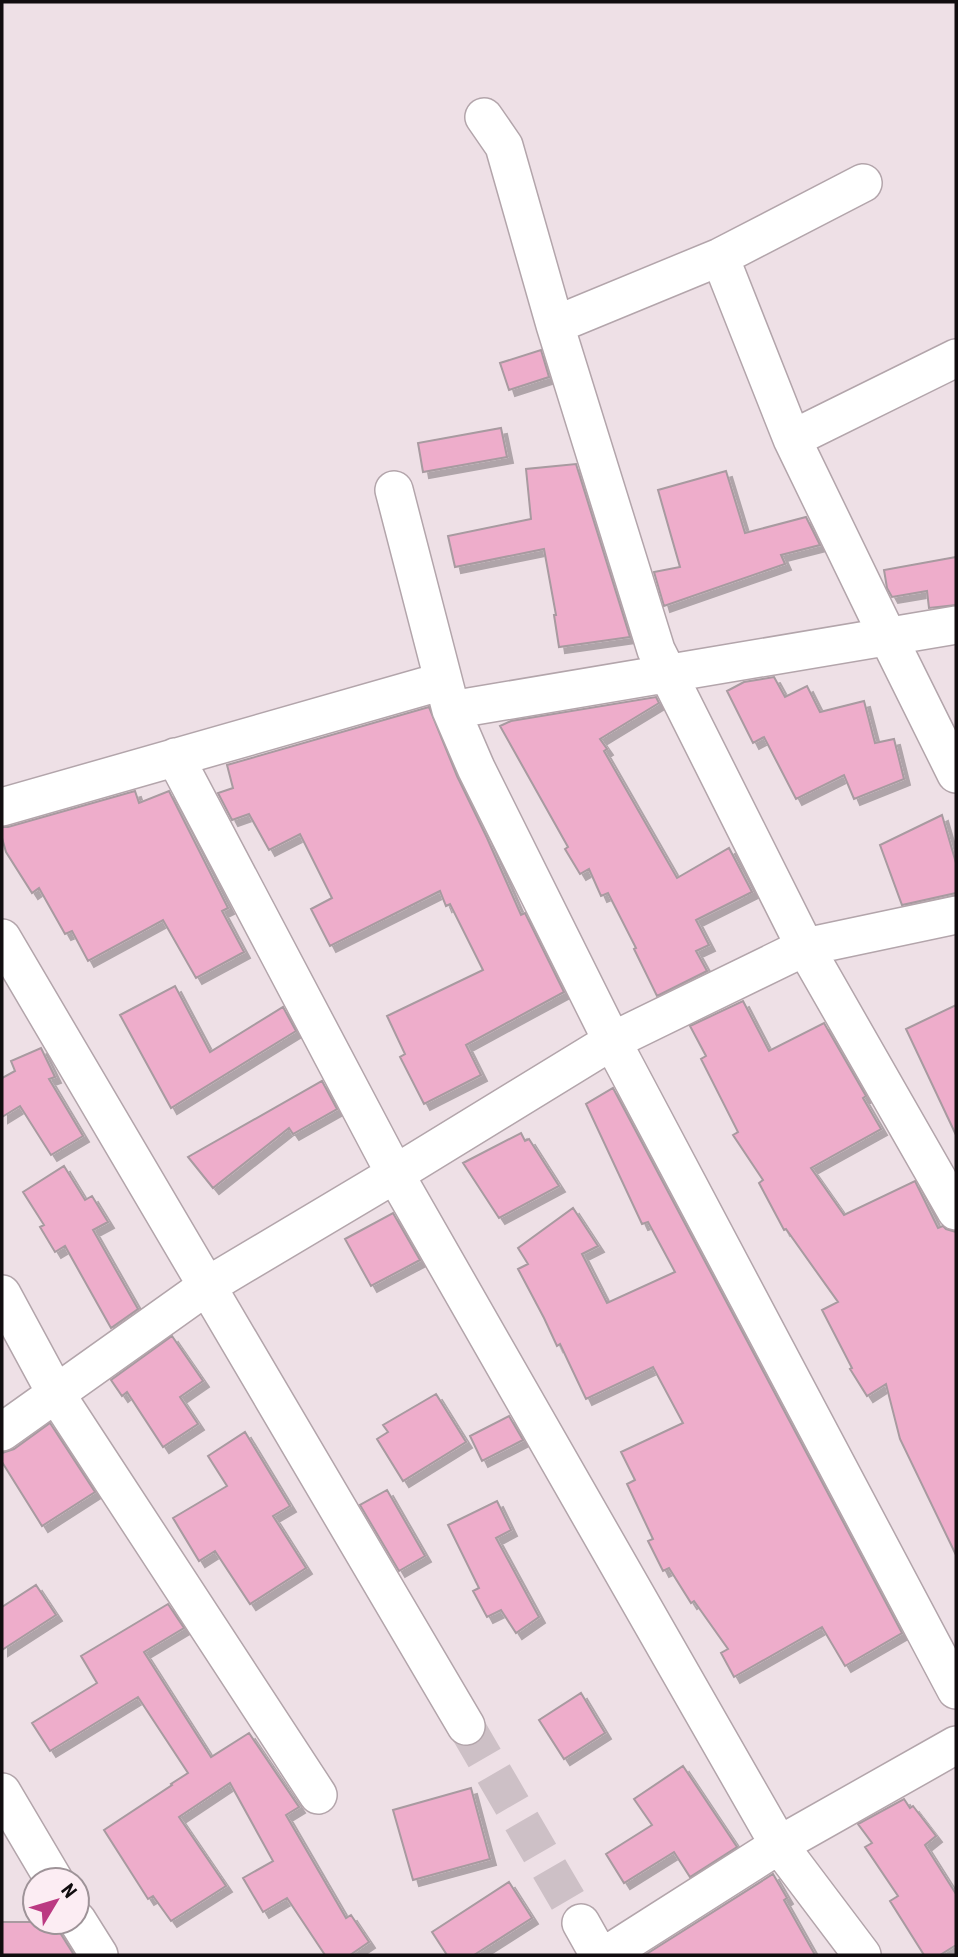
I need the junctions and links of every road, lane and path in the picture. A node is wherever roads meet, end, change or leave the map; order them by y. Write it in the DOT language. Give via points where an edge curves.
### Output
graph roads {
  1 [pos="494,131"];
  2 [pos="863,183"];
  3 [pos="720,257"];
  4 [pos="555,325"];
  5 [pos="956,358"];
  6 [pos="792,439"];
  7 [pos="394,490"];
  8 [pos="956,625"];
  9 [pos="887,635"];
  10 [pos="668,674"];
  11 [pos="447,695"];
  12 [pos="175,757"];
  13 [pos="956,774"];
  14 [pos="2,807"];
  15 [pos="956,915"];
  16 [pos="2,938"];
  17 [pos="805,947"];
  18 [pos="612,1041"];
  19 [pos="395,1174"];
  20 [pos="956,1211"];
  21 [pos="207,1286"];
  22 [pos="2,1294"];
  23 [pos="56,1394"];
  24 [pos="2,1432"];
  25 [pos="956,1690"];
  26 [pos="466,1726"];
  27 [pos="956,1745"];
  28 [pos="2,1792"];
  29 [pos="318,1796"];
  30 [pos="779,1845"];
  31 [pos="46,1866"];
  32 [pos="580,1923"];
  33 [pos="87,1936"];
  34 [pos="99,1955"];
  35 [pos="599,1955"];
  36 [pos="606,1955"];
  37 [pos="862,1955"];
  1 -- 4 [label="street"];
  2 -- 3 [label="street"];
  3 -- 4 [label="street"];
  3 -- 6 [label="street"];
  4 -- 10 [label="street" via="656,650"];
  5 -- 6 [label="street"];
  6 -- 9 [label="street"];
  7 -- 11 [label="street"];
  8 -- 9 [label="street"];
  9 -- 10 [label="street"];
  9 -- 13 [label="street"];
  10 -- 11 [label="street"];
  10 -- 17 [label="street"];
  11 -- 12 [label="street"];
  11 -- 18 [label="street" via="476,768"];
  12 -- 14 [label="street"];
  12 -- 19 [label="street"];
  15 -- 17 [label="street"];
  16 -- 21 [label="street"];
  17 -- 18 [label="street"];
  17 -- 20 [label="street"];
  18 -- 19 [label="street"];
  18 -- 25 [label="street"];
  19 -- 21 [label="street"];
  19 -- 30 [label="street"];
  21 -- 23 [label="street"];
  21 -- 26 [label="street"];
  22 -- 23 [label="street"];
  23 -- 24 [label="street"];
  23 -- 29 [label="street"];
  27 -- 30 [label="street"];
  28 -- 31 [label="street"];
  30 -- 36 [label="street"];
  30 -- 37 [label="street"];
  32 -- 35 [label="street"];
  33 -- 34 [label="street"];
}
